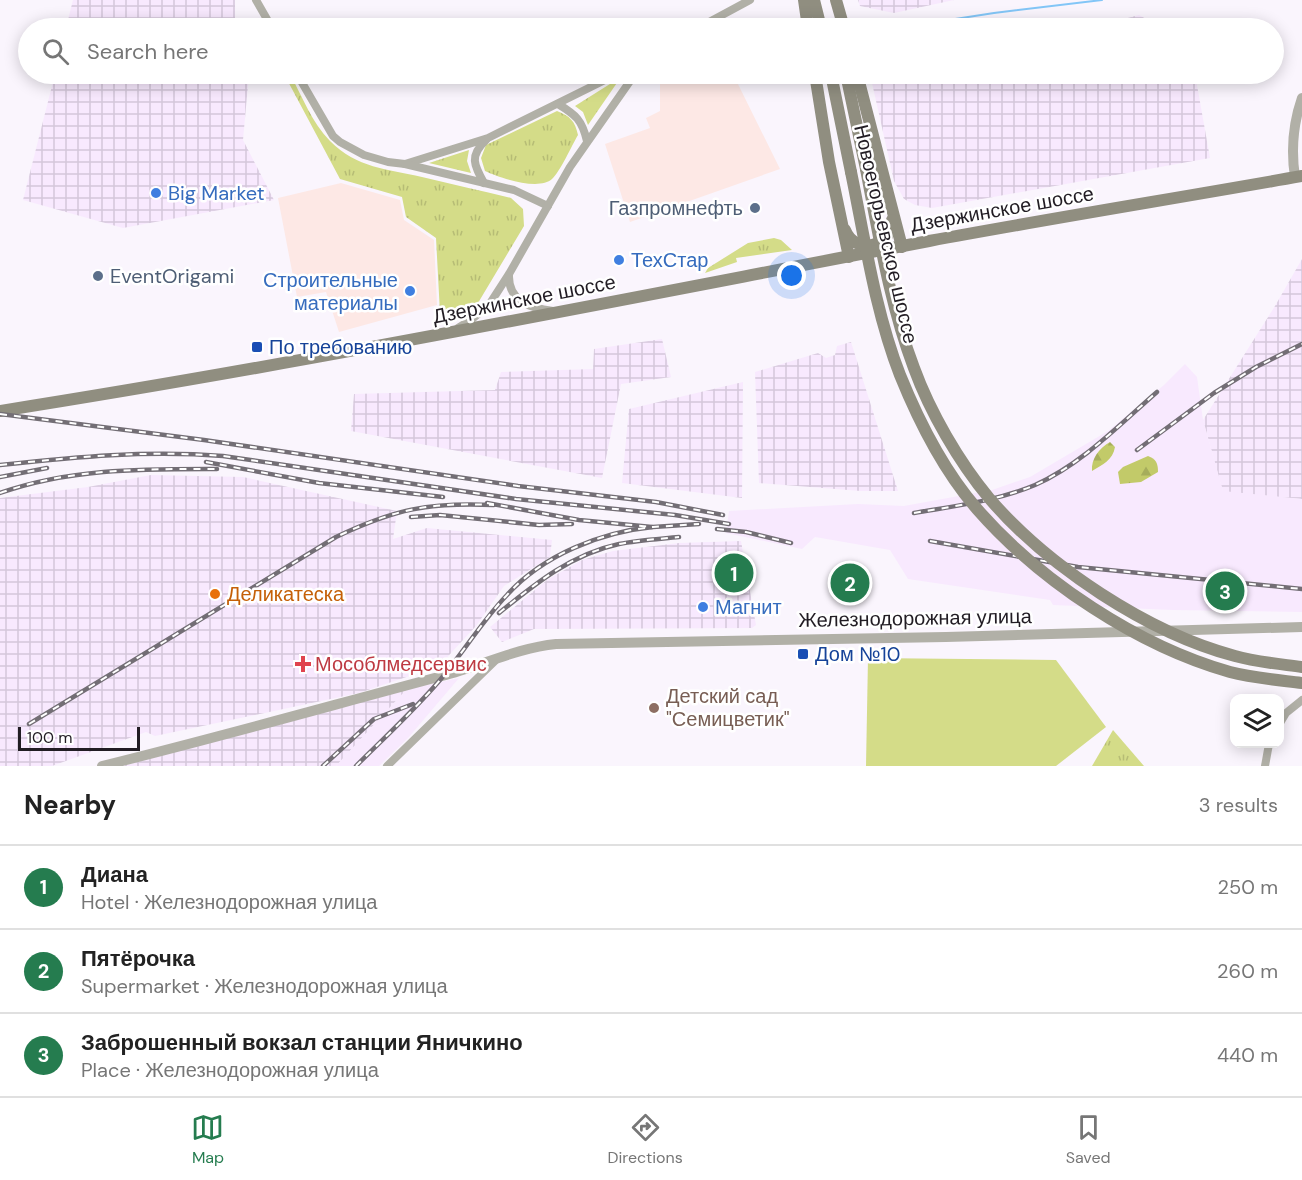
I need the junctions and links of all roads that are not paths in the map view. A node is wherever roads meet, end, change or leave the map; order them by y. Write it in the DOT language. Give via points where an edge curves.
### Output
graph roads {
  1 [pos="256,0"];
  2 [pos="750,0"];
  3 [pos="804,0"];
  4 [pos="814,0"];
  5 [pos="834,0"];
  6 [pos="266,18"];
  7 [pos="717,18"];
  8 [pos="807,18"];
  9 [pos="818,18"];
  10 [pos="836,18"];
  11 [pos="840,18"];
  12 [pos="303,84"];
  13 [pos="597,84"];
  14 [pos="628,84"];
  15 [pos="817,84"];
  16 [pos="833,84"];
  17 [pos="848,84"];
  18 [pos="860,84"];
  19 [pos="1302,99"];
  20 [pos="558,104"];
  21 [pos="488,138"];
  22 [pos="587,141"];
  23 [pos="405,164"];
  24 [pos="1299,177"];
  25 [pos="484,183"];
  26 [pos="891,204"];
  27 [pos="548,206"];
  28 [pos="840,211"];
  29 [pos="902,247"];
  30 [pos="849,257"];
  31 [pos="509,274"];
  32 [pos="559,312"];
  33 [pos="441,335"];
  34 [pos="0,411"];
  35 [pos="1302,627"];
  36 [pos="495,660"];
  37 [pos="1302,667"];
  38 [pos="1302,683"];
  39 [pos="1302,700"];
  40 [pos="1292,707"];
  41 [pos="1302,707"];
  42 [pos="1284,718"];
  43 [pos="1268,748"];
  44 [pos="102,766"];
  45 [pos="387,766"];
  46 [pos="1265,766"];
  1 -- 6 [label="street"];
  2 -- 7 [label="street"];
  3 -- 8 [label="main road"];
  4 -- 9 [label="main road"];
  5 -- 10 [label="main road"];
  5 -- 11 [label="main road"];
  12 -- 23 [label="street" via="340,142 376,159"];
  13 -- 20 [label="street"];
  14 -- 22 [label="street"];
  15 -- 28 [label="main road"];
  16 -- 38 [label="main road, Новоегорьевское шоссе, bridge" via="878,303 901,376 946,465 977,508 1021,552 1123,626 1176,652 1231,672"];
  17 -- 37 [label="main road, Новоегорьевское шоссе, bridge" via="893,299 914,370 959,456 989,498 1048,554 1131,612 1235,657"];
  18 -- 26 [label="main road"];
  19 -- 24 [label="street" via="1293,147"];
  20 -- 21 [label="street"];
  20 -- 22 [label="street" via="578,118"];
  21 -- 23 [label="street"];
  21 -- 25 [label="street" via="474,158"];
  22 -- 27 [label="street"];
  23 -- 25 [label="street"];
  24 -- 29 [label="main road, Дзержинское шоссе"];
  25 -- 27 [label="street" via="514,190"];
  26 -- 28 [label="main road" via="889,234 884,241 870,246 849,238"];
  26 -- 29 [label="main road"];
  27 -- 31 [label="street"];
  28 -- 30 [label="main road"];
  29 -- 30 [label="main road, Дзержинское шоссе"];
  30 -- 32 [label="main road, Дзержинское шоссе"];
  31 -- 32 [label="street" via="511,292 521,302"];
  31 -- 33 [label="street" via="489,305 471,320"];
  32 -- 33 [label="main road, Дзержинское шоссе"];
  33 -- 34 [label="main road, Дзержинское шоссе"];
  35 -- 36 [label="street, Железнодорожная улица" via="556,644 534,646"];
  36 -- 44 [label="street, Железнодорожная улица"];
  36 -- 45 [label="street"];
  39 -- 40 [label="street"];
  40 -- 41 [label="street"];
  40 -- 42 [label="street"];
  43 -- 46 [label="street"];
}
